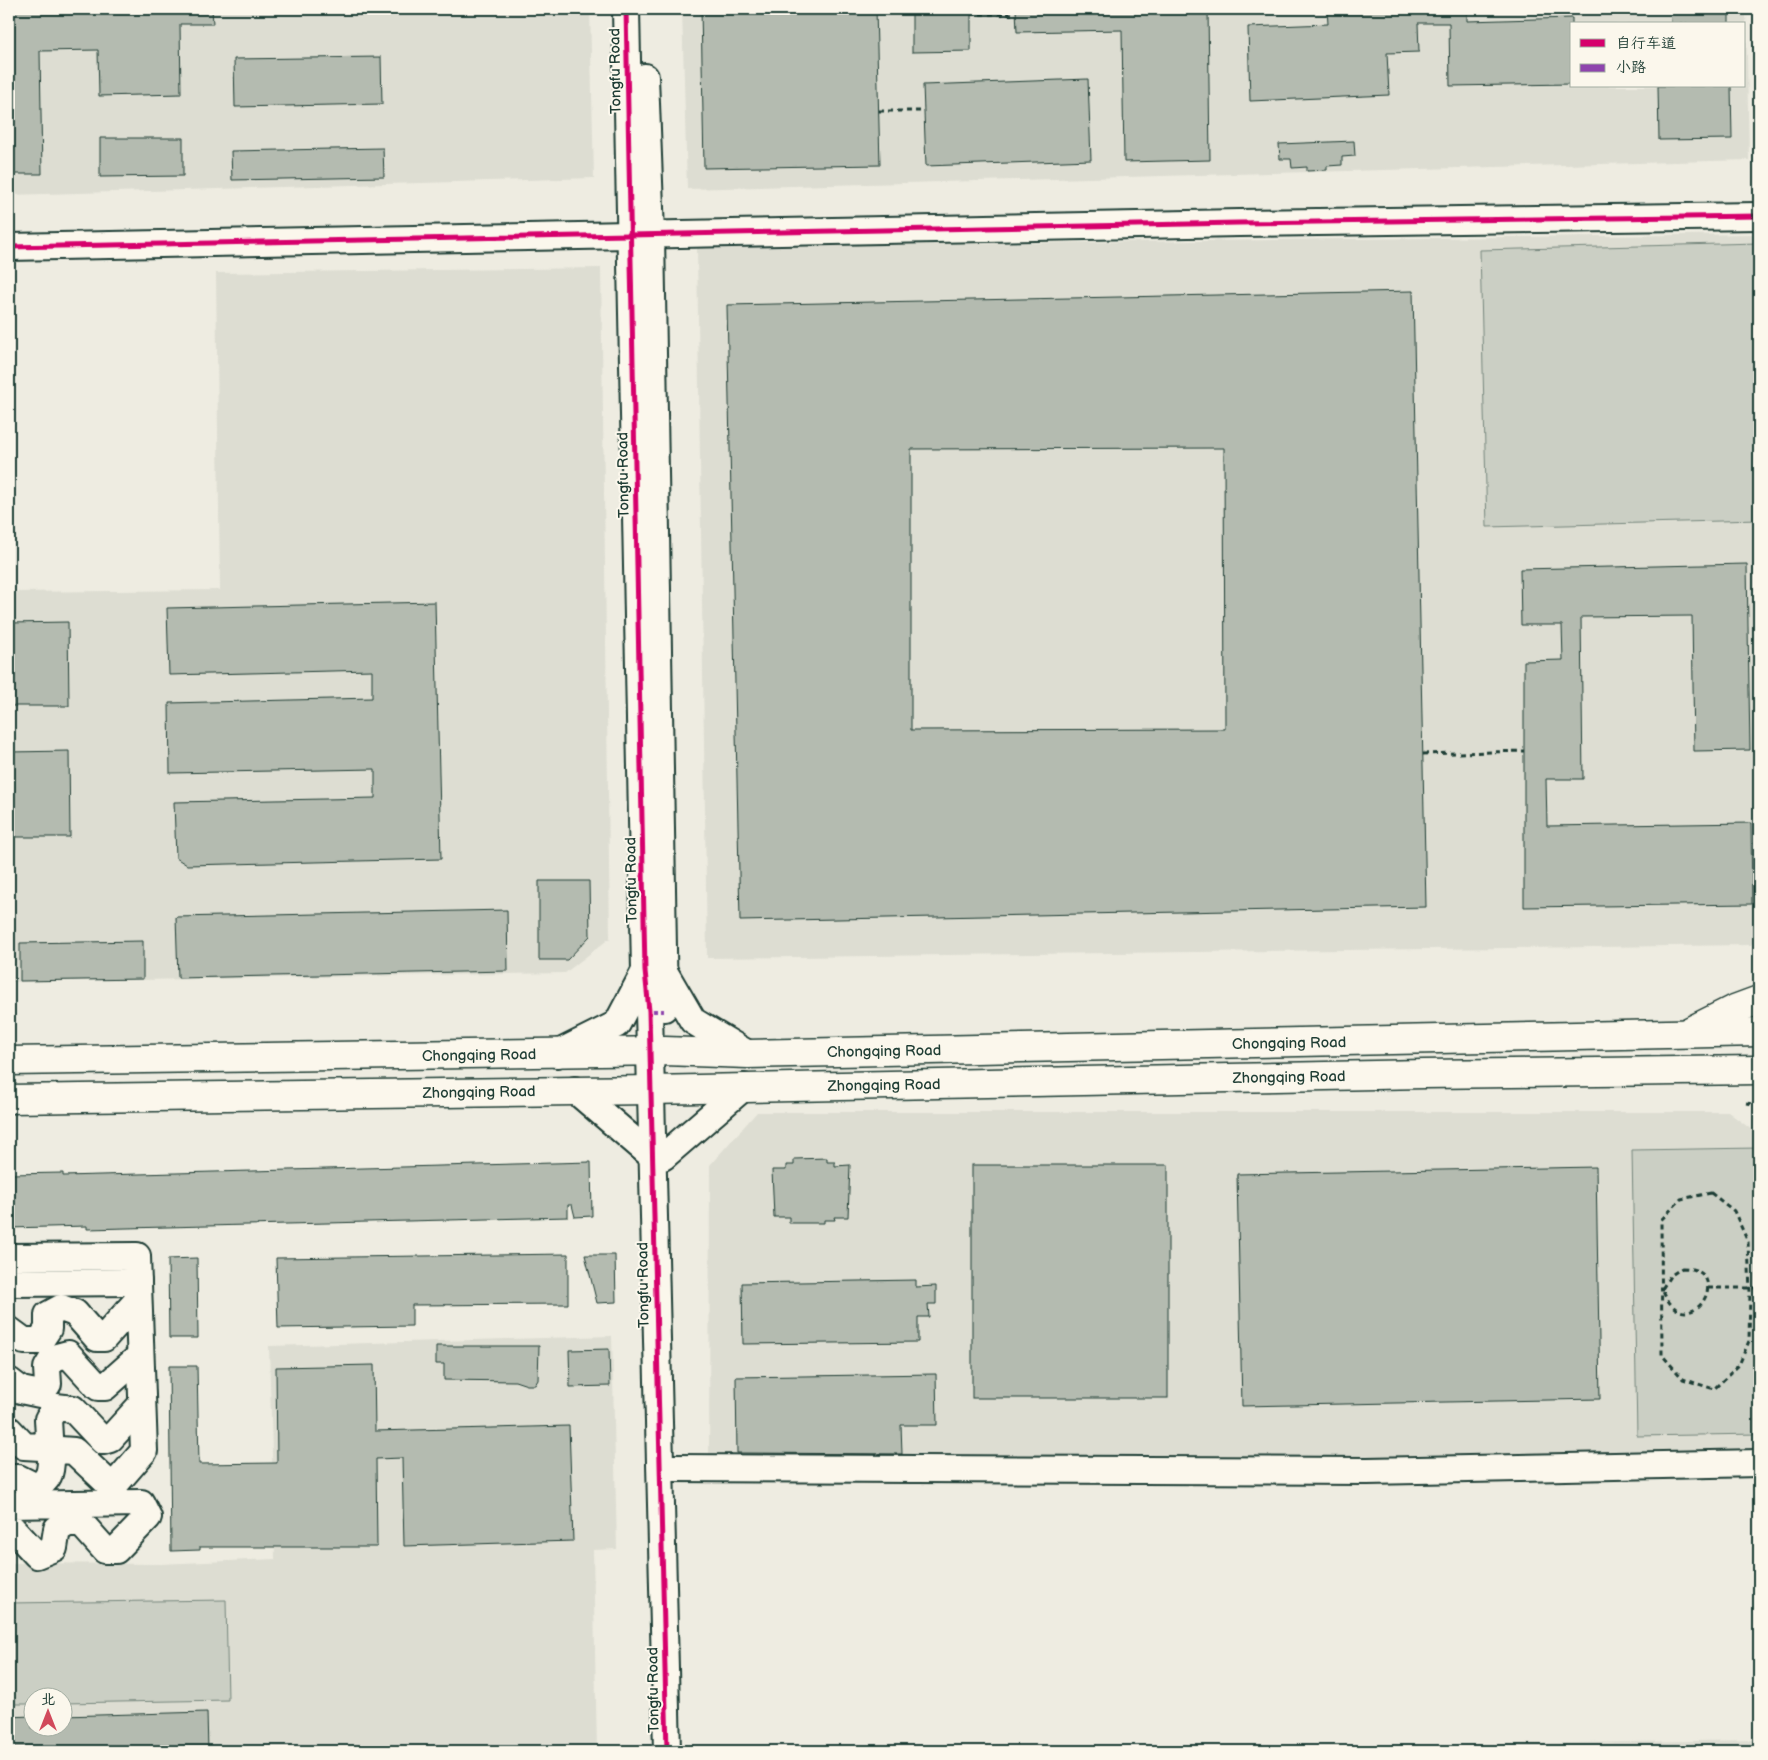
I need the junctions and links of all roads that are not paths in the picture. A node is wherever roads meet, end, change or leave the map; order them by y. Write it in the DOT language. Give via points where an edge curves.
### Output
graph roads {
  1 [pos="626,9"];
  2 [pos="643,9"];
  3 [pos="1759,216"];
  4 [pos="641,234"];
  5 [pos="9,247"];
  6 [pos="654,971"];
  7 [pos="1759,1000"];
  8 [pos="1759,1032"];
  9 [pos="1682,1034"];
  10 [pos="657,1052"];
  11 [pos="556,1054"];
  12 [pos="748,1054"];
  13 [pos="9,1061"];
  14 [pos="1759,1070"];
  15 [pos="744,1087"];
  16 [pos="576,1090"];
  17 [pos="657,1090"];
  18 [pos="9,1099"];
  19 [pos="658,1156"];
  20 [pos="9,1258"];
  21 [pos="9,1269"];
  22 [pos="9,1283"];
  23 [pos="138,1284"];
  24 [pos="9,1330"];
  25 [pos="140,1356"];
  26 [pos="9,1381"];
  27 [pos="142,1404"];
  28 [pos="9,1429"];
  29 [pos="1759,1463"];
  30 [pos="671,1468"];
  31 [pos="9,1478"];
  32 [pos="9,1505"];
  33 [pos="9,1525"];
  34 [pos="666,1751"];
  35 [pos="679,1751"];
  1 -- 4 [label="street, Tongfu Road"];
  2 -- 4 [label="street, Tongfu Road"];
  3 -- 4 [label="street"];
  4 -- 5 [label="street"];
  4 -- 6 [label="street, Tongfu Road"];
  6 -- 10 [label="street, Tongfu Road"];
  6 -- 11 [label="street" via="617,1024"];
  6 -- 12 [label="street" via="693,1021"];
  7 -- 9 [label="main road"];
  8 -- 9 [label="main road, Chongqing Road"];
  9 -- 12 [label="main road, Chongqing Road"];
  10 -- 11 [label="main road, Chongqing Road"];
  10 -- 12 [label="main road, Chongqing Road"];
  10 -- 17 [label="street, Tongfu Road"];
  11 -- 13 [label="main road, Chongqing Road"];
  14 -- 15 [label="main road, Zhongqing Road"];
  15 -- 17 [label="main road, Zhongqing Road"];
  15 -- 19 [label="street"];
  16 -- 17 [label="main road, Zhongqing Road"];
  16 -- 18 [label="main road, Zhongqing Road"];
  16 -- 19 [label="street"];
  17 -- 19 [label="street, Tongfu Road"];
  19 -- 30 [label="street, Tongfu Road"];
  19 -- 34 [label="street, Tongfu Road"];
  20 -- 23 [label="street" via="137,1256"];
  21 -- 23 [label="street"];
  22 -- 23 [label="street"];
  23 -- 24 [label="street" via="104,1338 97,1338 75,1313 61,1308 48,1315 48,1329 40,1340 24,1340"];
  23 -- 25 [label="street"];
  25 -- 26 [label="street" via="105,1387 98,1387 68,1354 52,1358 47,1368 48,1384 40,1394 21,1390"];
  25 -- 27 [label="street"];
  27 -- 28 [label="street" via="110,1439 102,1441 73,1409 56,1407 48,1419 49,1437 41,1447 24,1446"];
  27 -- 31 [label="street" via="144,1451 118,1481 109,1484 74,1451 60,1450 51,1458 47,1481 36,1487 18,1478"];
  29 -- 30 [label="street" via="1366,1471"];
  30 -- 35 [label="street, Tongfu Road"];
  32 -- 33 [label="street" via="141,1503 148,1517 116,1550 105,1550 81,1523 68,1523 57,1530 54,1548 37,1555"];
}
